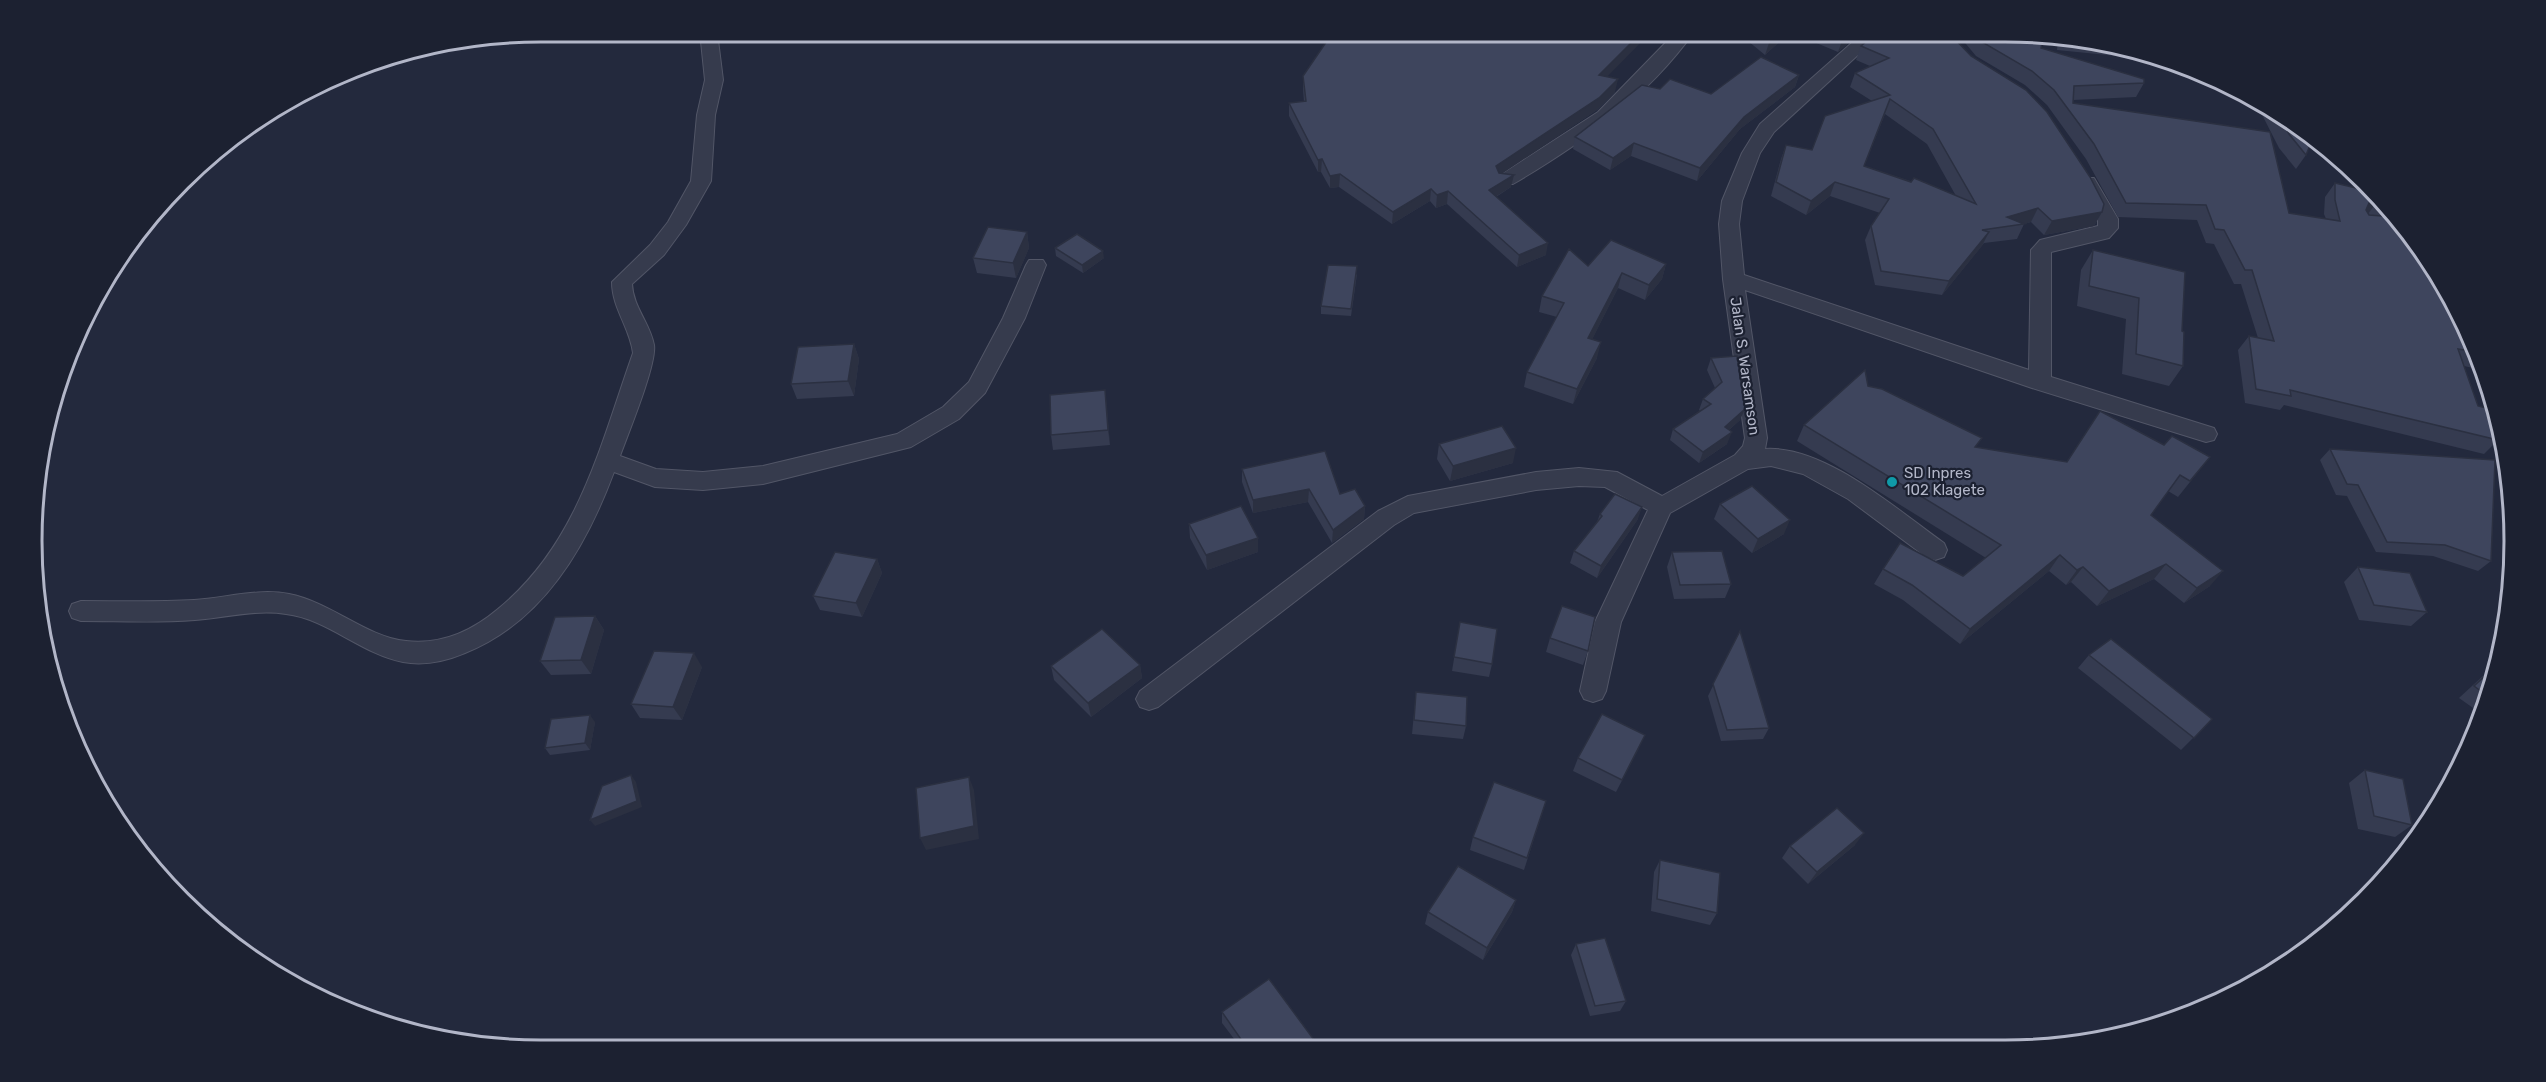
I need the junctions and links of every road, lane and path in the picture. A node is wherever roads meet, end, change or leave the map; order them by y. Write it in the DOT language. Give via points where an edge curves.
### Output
graph roads {
  1 [pos="709,42"];
  2 [pos="1676,42"];
  3 [pos="1863,42"];
  4 [pos="2078,169"];
  5 [pos="1506,180"];
  6 [pos="1035,266"];
  7 [pos="1733,279"];
  8 [pos="2040,382"];
  9 [pos="2206,434"];
  10 [pos="606,460"];
  11 [pos="1743,461"];
  12 [pos="1662,507"];
  13 [pos="1935,550"];
  14 [pos="81,611"];
  15 [pos="1593,691"];
  16 [pos="1149,699"];
  1 -- 10 [label="street" via="714,80 706,116 701,181 657,250 622,282 624,301 644,337 644,353"];
  2 -- 5 [label="street" via="1605,114 1559,149"];
  3 -- 7 [label="street, Jalan S. Warsamson" via="1767,128 1751,153 1739,178 1729,224"];
  4 -- 8 [label="street" via="2108,219 2108,228 2041,250"];
  6 -- 10 [label="street" via="1014,318 976,387 951,412 903,441 763,475 704,481 655,478"];
  7 -- 8 [label="street"];
  7 -- 11 [label="street, Jalan S. Warsamson" via="1756,438 1754,449"];
  8 -- 9 [label="street"];
  10 -- 14 [label="street" via="586,513 558,561 521,604 490,631 459,645 421,653 391,647 361,636 313,609 287,603 195,610"];
  11 -- 12 [label="street"];
  11 -- 13 [label="street" via="1771,457 1808,465"];
  12 -- 15 [label="street" via="1608,622"];
  12 -- 16 [label="street" via="1609,478 1579,477 1536,481 1408,506 1386,518"];
}
